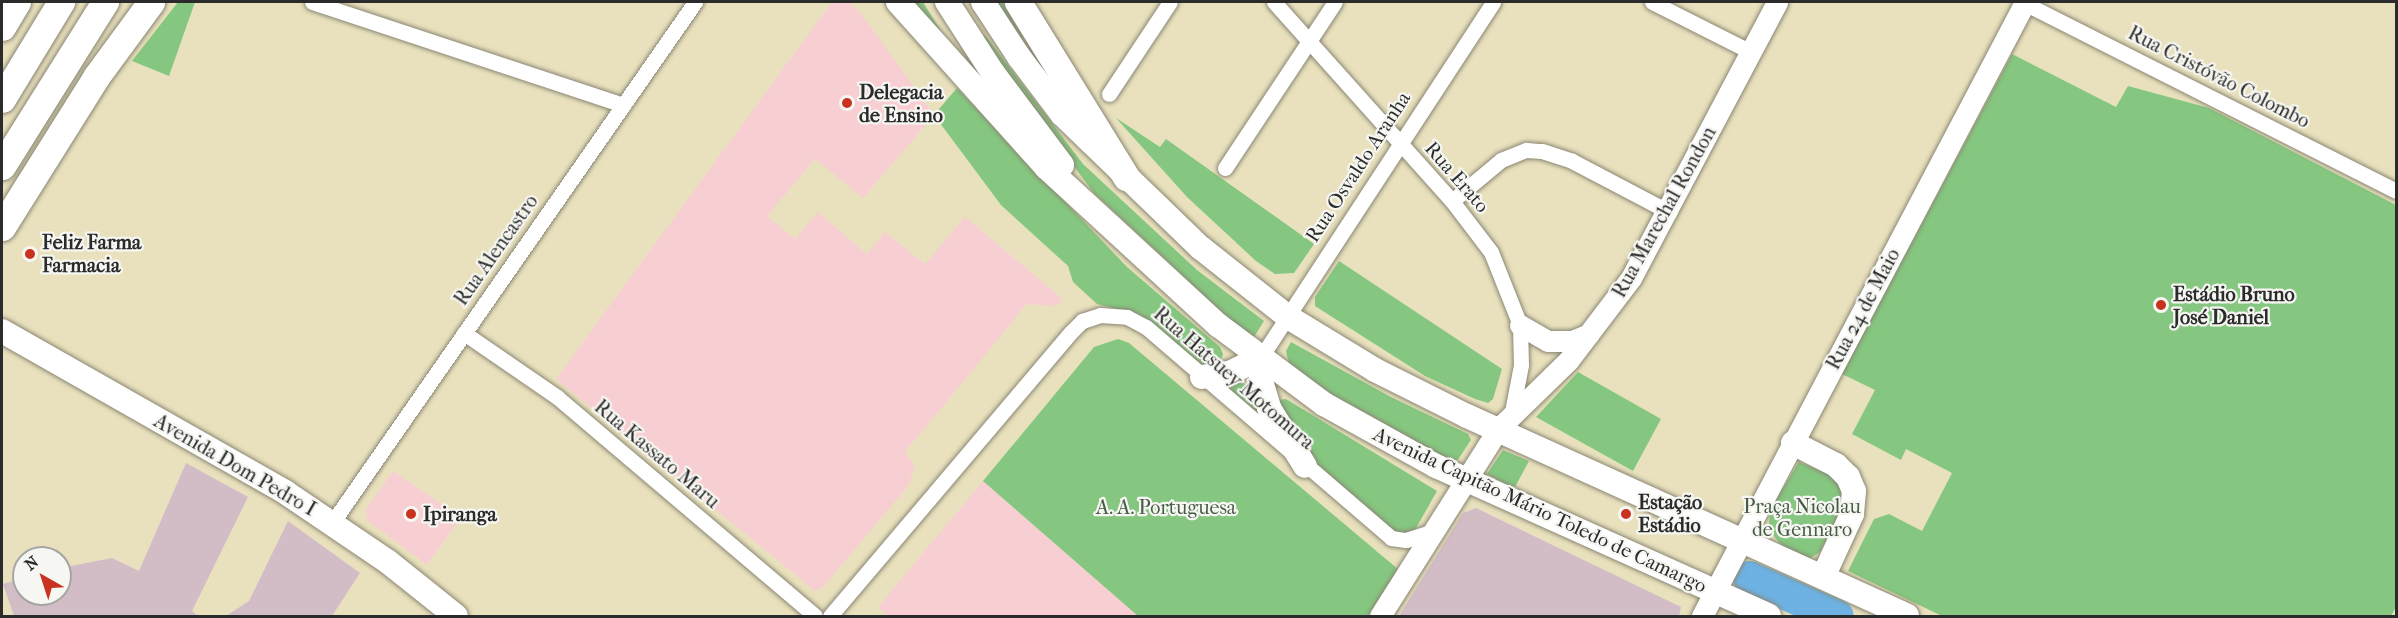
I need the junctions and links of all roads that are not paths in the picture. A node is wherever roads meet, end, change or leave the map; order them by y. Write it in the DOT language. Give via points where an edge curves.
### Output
graph roads {
  1 [pos="17,2"];
  2 [pos="62,2"];
  3 [pos="105,2"];
  4 [pos="151,2"];
  5 [pos="312,2"];
  6 [pos="695,2"];
  7 [pos="898,2"];
  8 [pos="947,2"];
  9 [pos="983,2"];
  10 [pos="1018,2"];
  11 [pos="1170,2"];
  12 [pos="1274,2"];
  13 [pos="1335,2"];
  14 [pos="1493,2"];
  15 [pos="1652,2"];
  16 [pos="1777,2"];
  17 [pos="2024,2"];
  18 [pos="2,27"];
  19 [pos="1308,40"];
  20 [pos="1751,52"];
  21 [pos="1109,94"];
  22 [pos="2,99"];
  23 [pos="623,105"];
  24 [pos="1399,143"];
  25 [pos="2,166"];
  26 [pos="1225,168"];
  27 [pos="1126,177"];
  28 [pos="2397,191"];
  29 [pos="1452,201"];
  30 [pos="1092,206"];
  31 [pos="1669,212"];
  32 [pos="2,226"];
  33 [pos="1288,317"];
  34 [pos="1520,325"];
  35 [pos="2,331"];
  36 [pos="464,333"];
  37 [pos="1589,334"];
  38 [pos="1261,357"];
  39 [pos="1202,377"];
  40 [pos="1505,423"];
  41 [pos="1793,443"];
  42 [pos="1305,466"];
  43 [pos="1466,479"];
  44 [pos="332,522"];
  45 [pos="1433,531"];
  46 [pos="1739,546"];
  47 [pos="1823,577"];
  48 [pos="1718,585"];
  49 [pos="456,616"];
  50 [pos="815,616"];
  51 [pos="830,616"];
  52 [pos="1380,616"];
  53 [pos="1702,616"];
  54 [pos="1769,616"];
  55 [pos="1907,616"];
  1 -- 18 [label="highway"];
  2 -- 22 [label="highway"];
  3 -- 25 [label="highway"];
  4 -- 32 [label="highway" via="96,77"];
  5 -- 23 [label="street"];
  6 -- 23 [label="street, Rua Alencastro"];
  7 -- 30 [label="main road, Avenida Capitão Mário Toledo de Camargo" via="1002,121 1047,168"];
  8 -- 30 [label="main road" via="993,73"];
  9 -- 27 [label="main road" via="1062,114"];
  10 -- 27 [label="highway"];
  11 -- 21 [label="street"];
  12 -- 19 [label="street, Rua Erato"];
  13 -- 19 [label="street"];
  14 -- 24 [label="street, Rua Osvaldo Aranha"];
  15 -- 20 [label="street"];
  16 -- 20 [label="street, Rua Marechal Rondon"];
  17 -- 28 [label="street, Rua Cristóvão Colombo"];
  17 -- 41 [label="street, Rua 24 de Maio"];
  19 -- 24 [label="street, Rua Erato"];
  19 -- 26 [label="street"];
  20 -- 31 [label="street, Rua Marechal Rondon"];
  23 -- 36 [label="street, Rua Alencastro"];
  24 -- 29 [label="street, Rua Erato"];
  24 -- 33 [label="street, Rua Osvaldo Aranha"];
  27 -- 33 [label="main road" via="1201,248"];
  29 -- 31 [label="street" via="1501,160 1520,152 1542,151 1572,160"];
  29 -- 34 [label="street, Rua Erato" via="1491,252"];
  30 -- 38 [label="main road, Avenida Capitão Mário Toledo de Camargo" via="1180,292"];
  31 -- 37 [label="street, Rua Marechal Rondon" via="1631,278"];
  33 -- 38 [label="street, Rua Osvaldo Aranha"];
  33 -- 40 [label="main road" via="1375,370"];
  34 -- 37 [label="street" via="1548,341 1572,341"];
  34 -- 40 [label="street, Rua Erato" via="1521,365"];
  35 -- 44 [label="main road, Avenida Dom Pedro I"];
  36 -- 44 [label="street, Rua Alencastro"];
  36 -- 50 [label="street, Rua Kassato Maru" via="557,398"];
  37 -- 40 [label="street, Rua Marechal Rondon" via="1562,369"];
  38 -- 39 [label="main road" via="1232,372"];
  38 -- 42 [label="main road" via="1261,381 1269,408"];
  38 -- 43 [label="main road, Avenida Capitão Mário Toledo de Camargo" via="1353,422"];
  39 -- 42 [label="street, Rua Hatsuey Motomura"];
  39 -- 51 [label="street, Rua Hatsuey Motomura" via="1137,321 1108,314 1082,321"];
  40 -- 43 [label="street, Rua Marechal Rondon"];
  40 -- 46 [label="main road"];
  41 -- 46 [label="street, Rua 24 de Maio"];
  41 -- 47 [label="main road" via="1836,465 1854,490 1852,514"];
  42 -- 45 [label="street, Rua Hatsuey Motomura" via="1391,538 1406,540"];
  43 -- 45 [label="street, Rua Marechal Rondon"];
  43 -- 48 [label="main road, Avenida Capitão Mário Toledo de Camargo"];
  44 -- 49 [label="main road, Avenida Dom Pedro I"];
  45 -- 52 [label="street, Rua Marechal Rondon"];
  46 -- 47 [label="main road"];
  46 -- 48 [label="street, Rua 24 de Maio"];
  47 -- 55 [label="main road"];
  48 -- 53 [label="street, Rua 24 de Maio"];
  48 -- 54 [label="main road, Avenida Capitão Mário Toledo de Camargo"];
}
